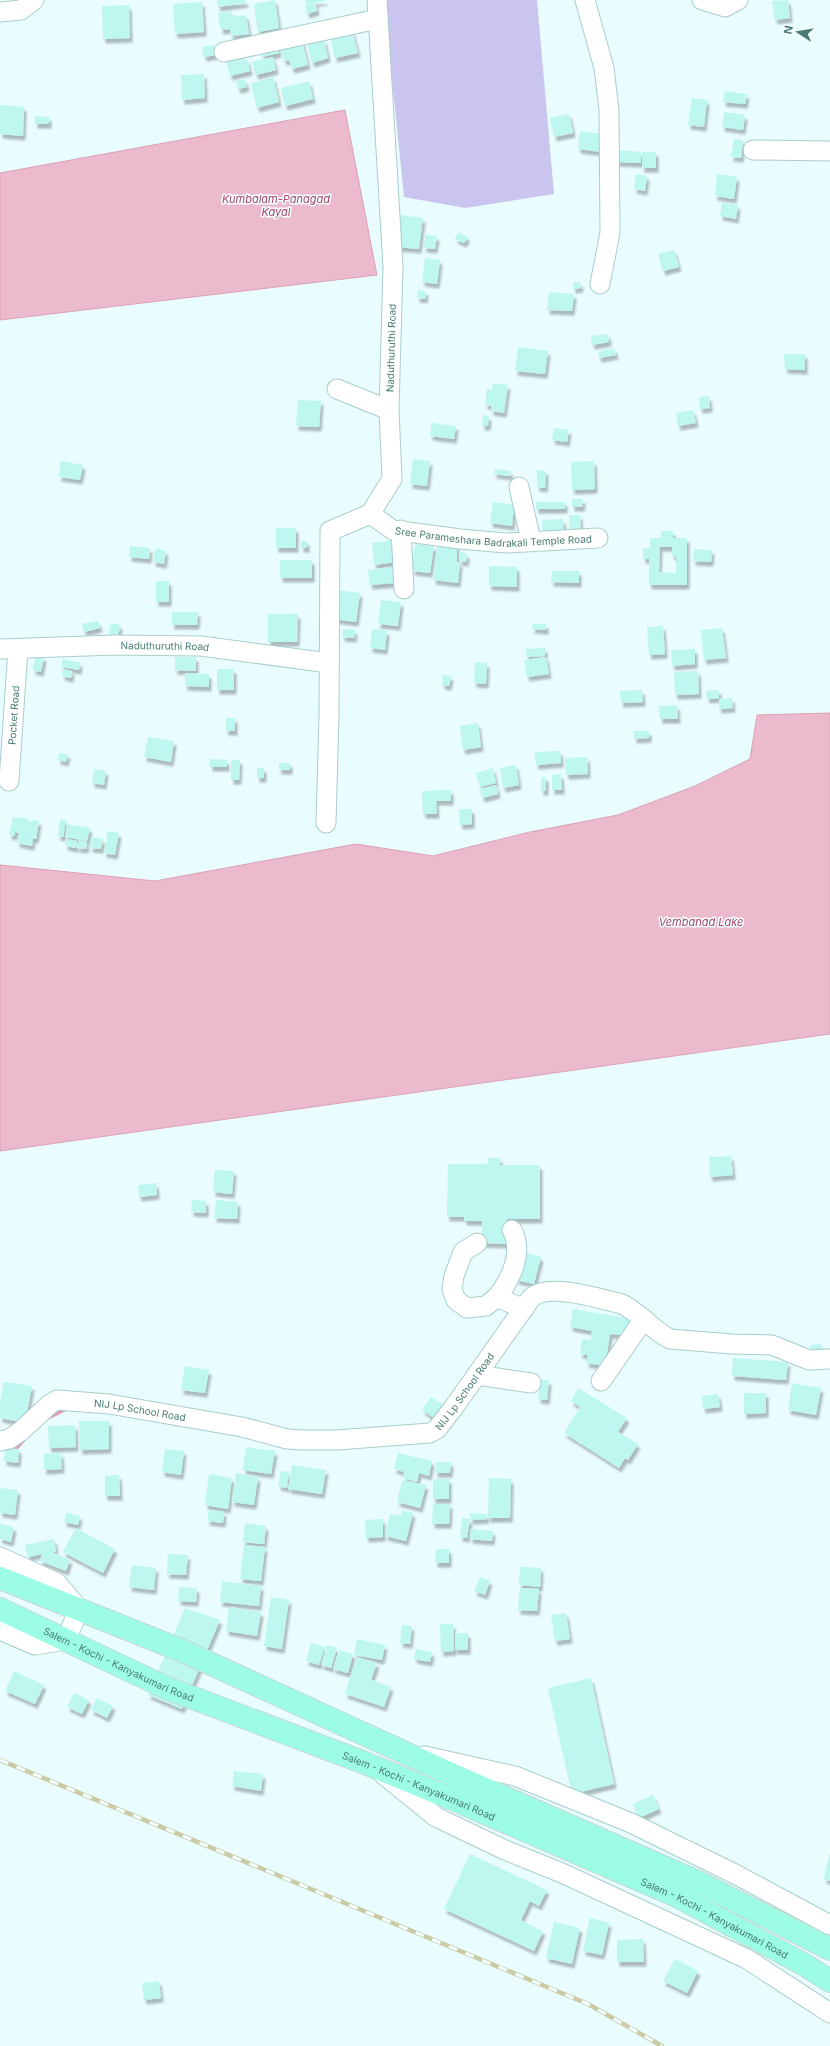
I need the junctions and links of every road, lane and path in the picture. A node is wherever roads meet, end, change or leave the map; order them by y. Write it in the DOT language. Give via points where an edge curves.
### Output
graph roads {
  1 [pos="34,0"];
  2 [pos="377,0"];
  3 [pos="584,0"];
  4 [pos="702,0"];
  5 [pos="738,0"];
  6 [pos="0,12"];
  7 [pos="378,19"];
  8 [pos="224,52"];
  9 [pos="754,150"];
  10 [pos="830,151"];
  11 [pos="600,284"];
  12 [pos="337,389"];
  13 [pos="389,410"];
  14 [pos="519,487"];
  15 [pos="370,514"];
  16 [pos="401,530"];
  17 [pos="598,538"];
  18 [pos="531,540"];
  19 [pos="404,589"];
  20 [pos="9,649"];
  21 [pos="329,663"];
  22 [pos="9,782"];
  23 [pos="326,822"];
  24 [pos="512,1230"];
  25 [pos="477,1243"];
  26 [pos="497,1297"];
  27 [pos="524,1309"];
  28 [pos="644,1319"];
  29 [pos="830,1359"];
  30 [pos="477,1375"];
  31 [pos="601,1381"];
  32 [pos="531,1383"];
  33 [pos="0,1441"];
  34 [pos="0,1557"];
  35 [pos="0,1578"];
  36 [pos="0,1609"];
  37 [pos="79,1609"];
  38 [pos="0,1630"];
  39 [pos="66,1640"];
  40 [pos="397,1749"];
  41 [pos="365,1763"];
  42 [pos="830,1925"];
  43 [pos="830,1949"];
  44 [pos="830,1981"];
  45 [pos="830,2013"];
  1 -- 6 [label="street" via="21,10"];
  2 -- 7 [label="street, Naduthuruthi Road"];
  3 -- 11 [label="street" via="604,68 609,110 610,233"];
  4 -- 5 [label="street" via="725,7"];
  7 -- 8 [label="street"];
  7 -- 13 [label="street, Naduthuruthi Road" via="394,266"];
  9 -- 10 [label="street"];
  12 -- 13 [label="street"];
  13 -- 15 [label="street, Naduthuruthi Road" via="392,478"];
  14 -- 18 [label="street"];
  15 -- 16 [label="street, Sree Parameshara Badrakali Temple Road" via="393,530"];
  15 -- 21 [label="street" via="330,532"];
  16 -- 18 [label="street, Sree Parameshara Badrakali Temple Road" via="506,543"];
  16 -- 19 [label="street"];
  17 -- 18 [label="street, Sree Parameshara Badrakali Temple Road"];
  20 -- 21 [label="street, Naduthuruthi Road" via="114,644 201,646"];
  20 -- 22 [label="street, Pocket Road"];
  21 -- 23 [label="street"];
  24 -- 26 [label="street" via="517,1239 516,1257 508,1282"];
  25 -- 26 [label="street" via="463,1252 458,1263 452,1289 456,1300 467,1308 486,1306"];
  26 -- 27 [label="street"];
  27 -- 28 [label="street, NIJ Lp School Road" via="535,1295 556,1291 622,1304"];
  27 -- 30 [label="street, NIJ Lp School Road"];
  28 -- 29 [label="street, NIJ Lp School Road" via="670,1339 772,1345 809,1360"];
  28 -- 31 [label="street"];
  30 -- 32 [label="street"];
  30 -- 33 [label="street, NIJ Lp School Road" via="437,1429 430,1433 301,1440 242,1426 109,1404 58,1400 50,1404 21,1431"];
  34 -- 37 [label="street" via="57,1582"];
  35 -- 37 [label="highway"];
  36 -- 39 [label="highway, Salem - Kochi - Kanyakumari Road"];
  37 -- 39 [label="street"];
  37 -- 40 [label="highway" via="183,1651"];
  38 -- 39 [label="street" via="35,1645"];
  39 -- 41 [label="highway, Salem - Kochi - Kanyakumari Road" via="167,1688"];
  40 -- 42 [label="street" via="515,1776 609,1814 735,1874"];
  40 -- 43 [label="highway" via="698,1882"];
  41 -- 44 [label="highway, Salem - Kochi - Kanyakumari Road" via="678,1897"];
  41 -- 45 [label="street" via="383,1774 436,1817 747,1959"];
}
